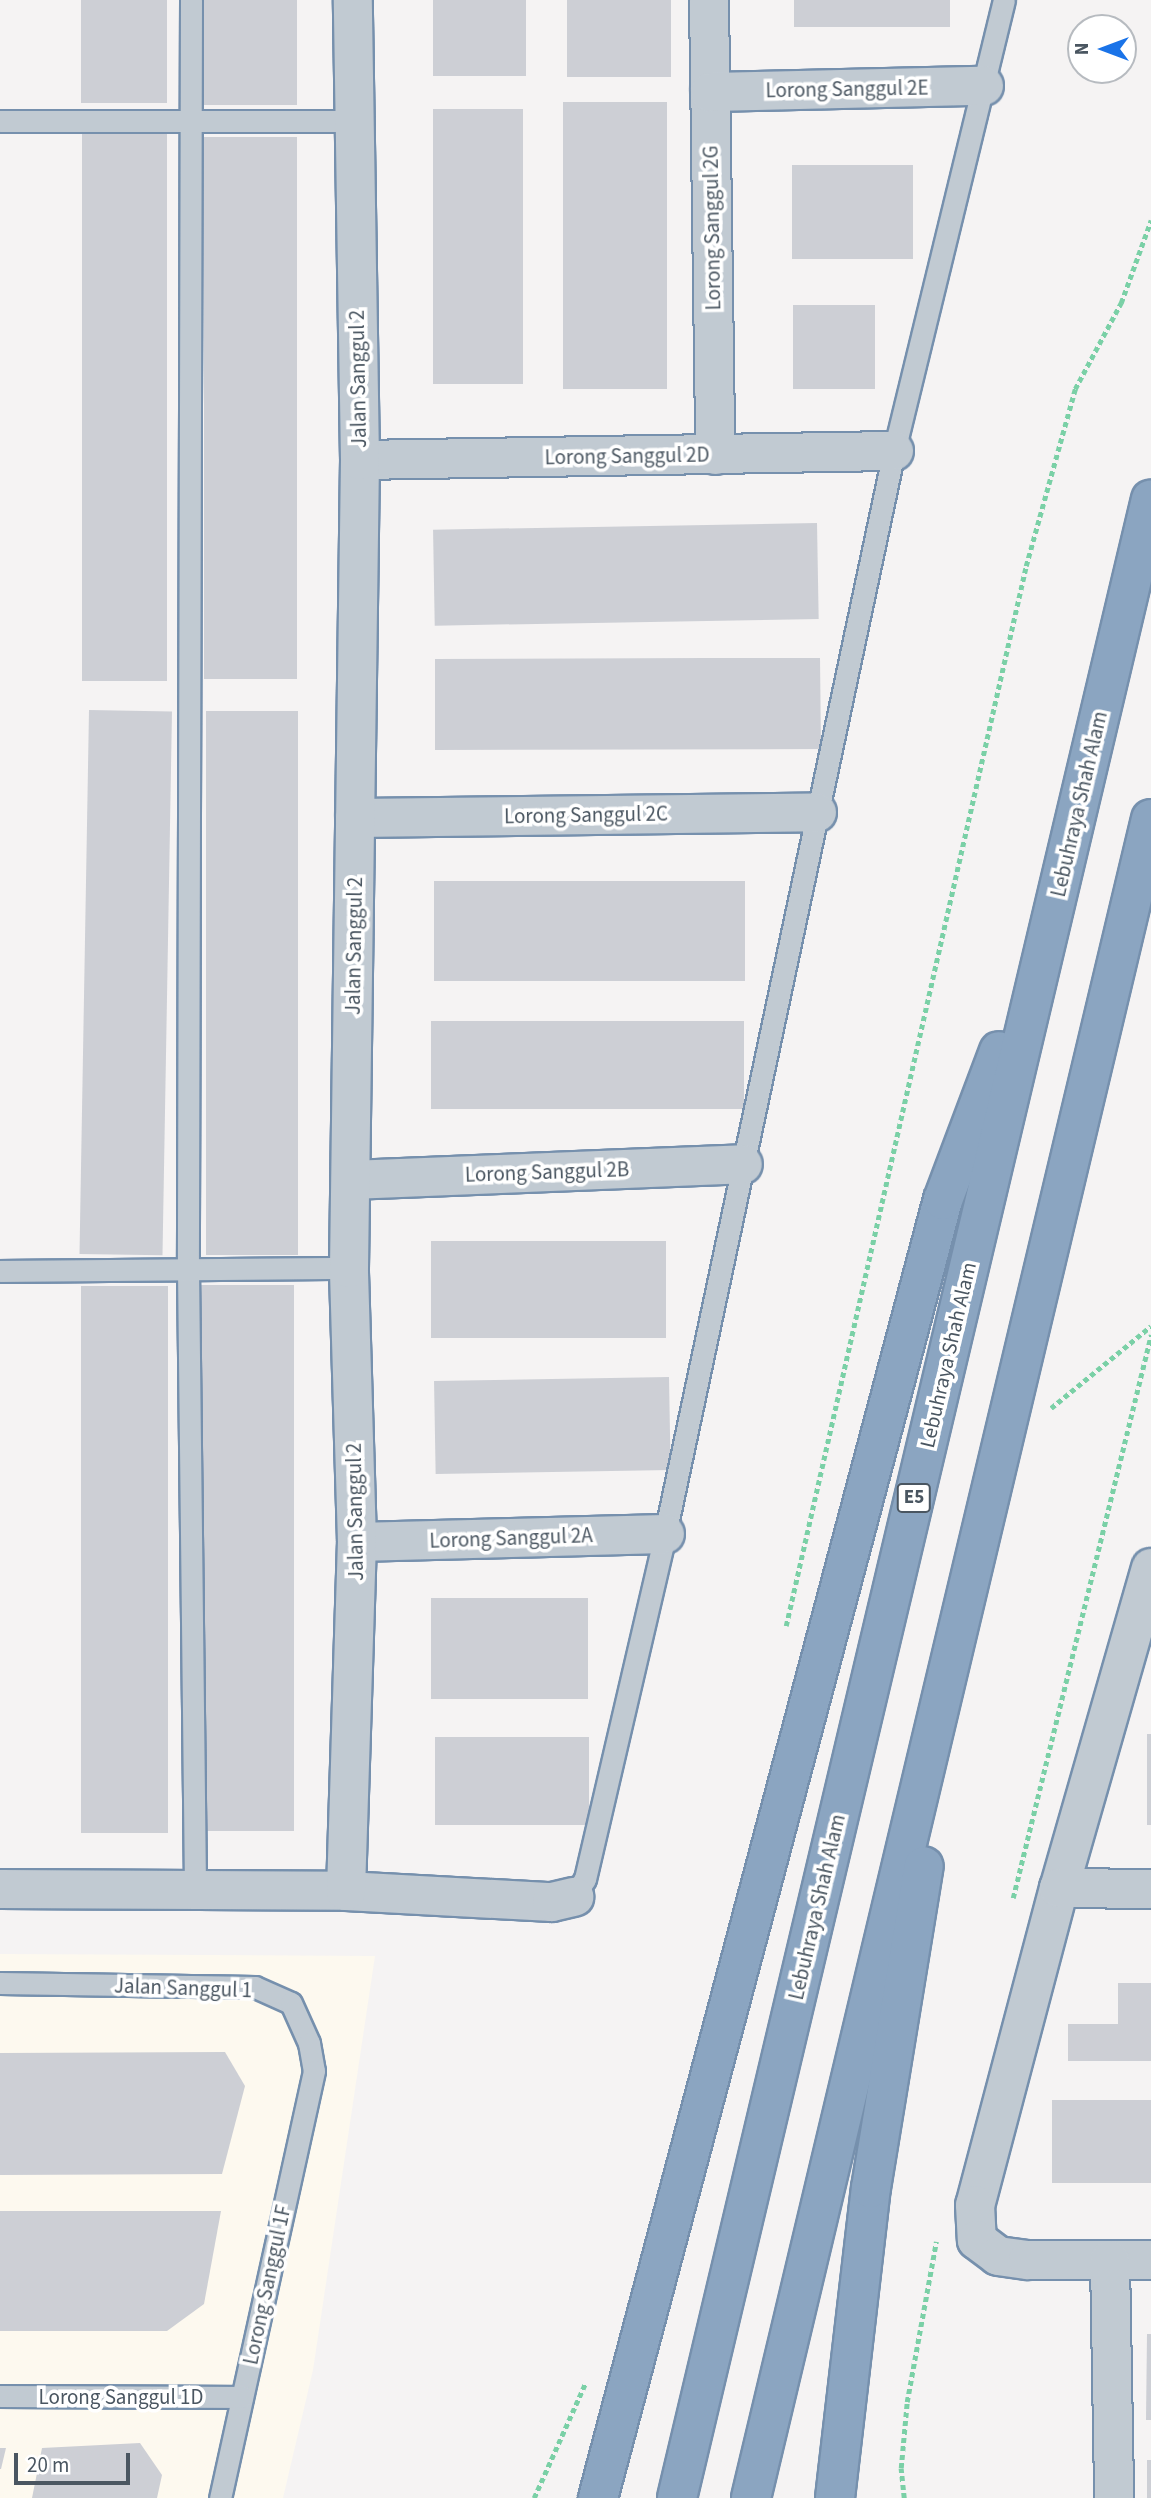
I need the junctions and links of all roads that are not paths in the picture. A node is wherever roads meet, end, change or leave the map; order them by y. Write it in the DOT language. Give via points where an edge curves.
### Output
graph roads {
  1 [pos="191,0"];
  2 [pos="353,0"];
  3 [pos="709,0"];
  4 [pos="1004,0"];
  5 [pos="984,86"];
  6 [pos="710,92"];
  7 [pos="0,121"];
  8 [pos="191,121"];
  9 [pos="355,121"];
  10 [pos="894,452"];
  11 [pos="715,455"];
  12 [pos="360,460"];
  13 [pos="1151,499"];
  14 [pos="817,812"];
  15 [pos="355,818"];
  16 [pos="1151,819"];
  17 [pos="1056,901"];
  18 [pos="743,1164"];
  19 [pos="351,1180"];
  20 [pos="349,1268"];
  21 [pos="188,1269"];
  22 [pos="0,1271"];
  23 [pos="665,1534"];
  24 [pos="357,1542"];
  25 [pos="1151,1568"];
  26 [pos="962,1604"];
  27 [pos="1059,1888"];
  28 [pos="0,1889"];
  29 [pos="1151,1889"];
  30 [pos="195,1890"];
  31 [pos="346,1891"];
  32 [pos="574,1897"];
  33 [pos="0,1983"];
  34 [pos="314,2071"];
  35 [pos="1110,2260"];
  36 [pos="1151,2260"];
  37 [pos="0,2396"];
  38 [pos="242,2397"];
  39 [pos="220,2498"];
  40 [pos="598,2498"];
  41 [pos="677,2498"];
  42 [pos="751,2498"];
  43 [pos="835,2498"];
  44 [pos="1114,2498"];
  1 -- 8 [label="lane"];
  2 -- 9 [label="street, Jalan Sanggul 2"];
  3 -- 6 [label="street, Lorong Sanggul 2G"];
  4 -- 5 [label="lane"];
  5 -- 6 [label="street, Lorong Sanggul 2E"];
  5 -- 10 [label="lane"];
  6 -- 11 [label="street, Lorong Sanggul 2G"];
  7 -- 8 [label="lane"];
  8 -- 9 [label="lane"];
  8 -- 21 [label="lane"];
  9 -- 12 [label="street, Jalan Sanggul 2"];
  10 -- 11 [label="street, Lorong Sanggul 2D"];
  10 -- 14 [label="lane"];
  11 -- 12 [label="street, Lorong Sanggul 2D"];
  12 -- 15 [label="street, Jalan Sanggul 2"];
  13 -- 17 [label="highway, Lebuhraya Shah Alam / E5"];
  14 -- 15 [label="street, Lorong Sanggul 2C"];
  14 -- 18 [label="lane"];
  15 -- 19 [label="street, Jalan Sanggul 2"];
  16 -- 26 [label="highway"];
  17 -- 40 [label="highway" via="943,1200"];
  17 -- 41 [label="highway, Lebuhraya Shah Alam / E5"];
  18 -- 19 [label="street, Lorong Sanggul 2B"];
  18 -- 23 [label="lane"];
  19 -- 20 [label="street, Jalan Sanggul 2"];
  20 -- 21 [label="lane"];
  20 -- 24 [label="street, Jalan Sanggul 2"];
  21 -- 22 [label="lane"];
  21 -- 30 [label="lane"];
  23 -- 24 [label="street, Lorong Sanggul 2A"];
  23 -- 32 [label="lane" via="585,1880"];
  24 -- 31 [label="street, Jalan Sanggul 2"];
  25 -- 27 [label="street"];
  26 -- 42 [label="highway"];
  26 -- 43 [label="highway" via="871,2188"];
  27 -- 29 [label="street"];
  27 -- 35 [label="street" via="975,2205 977,2240 998,2256"];
  28 -- 30 [label="street"];
  30 -- 31 [label="street"];
  31 -- 32 [label="street" via="552,1902"];
  33 -- 34 [label="lane, Jalan Sanggul 1" via="254,1987 291,2003 309,2043"];
  34 -- 38 [label="lane, Lorong Sanggul 1F"];
  35 -- 36 [label="street"];
  35 -- 44 [label="street"];
  37 -- 38 [label="lane, Lorong Sanggul 1D"];
  38 -- 39 [label="lane, Lorong Sanggul 1F"];
}
